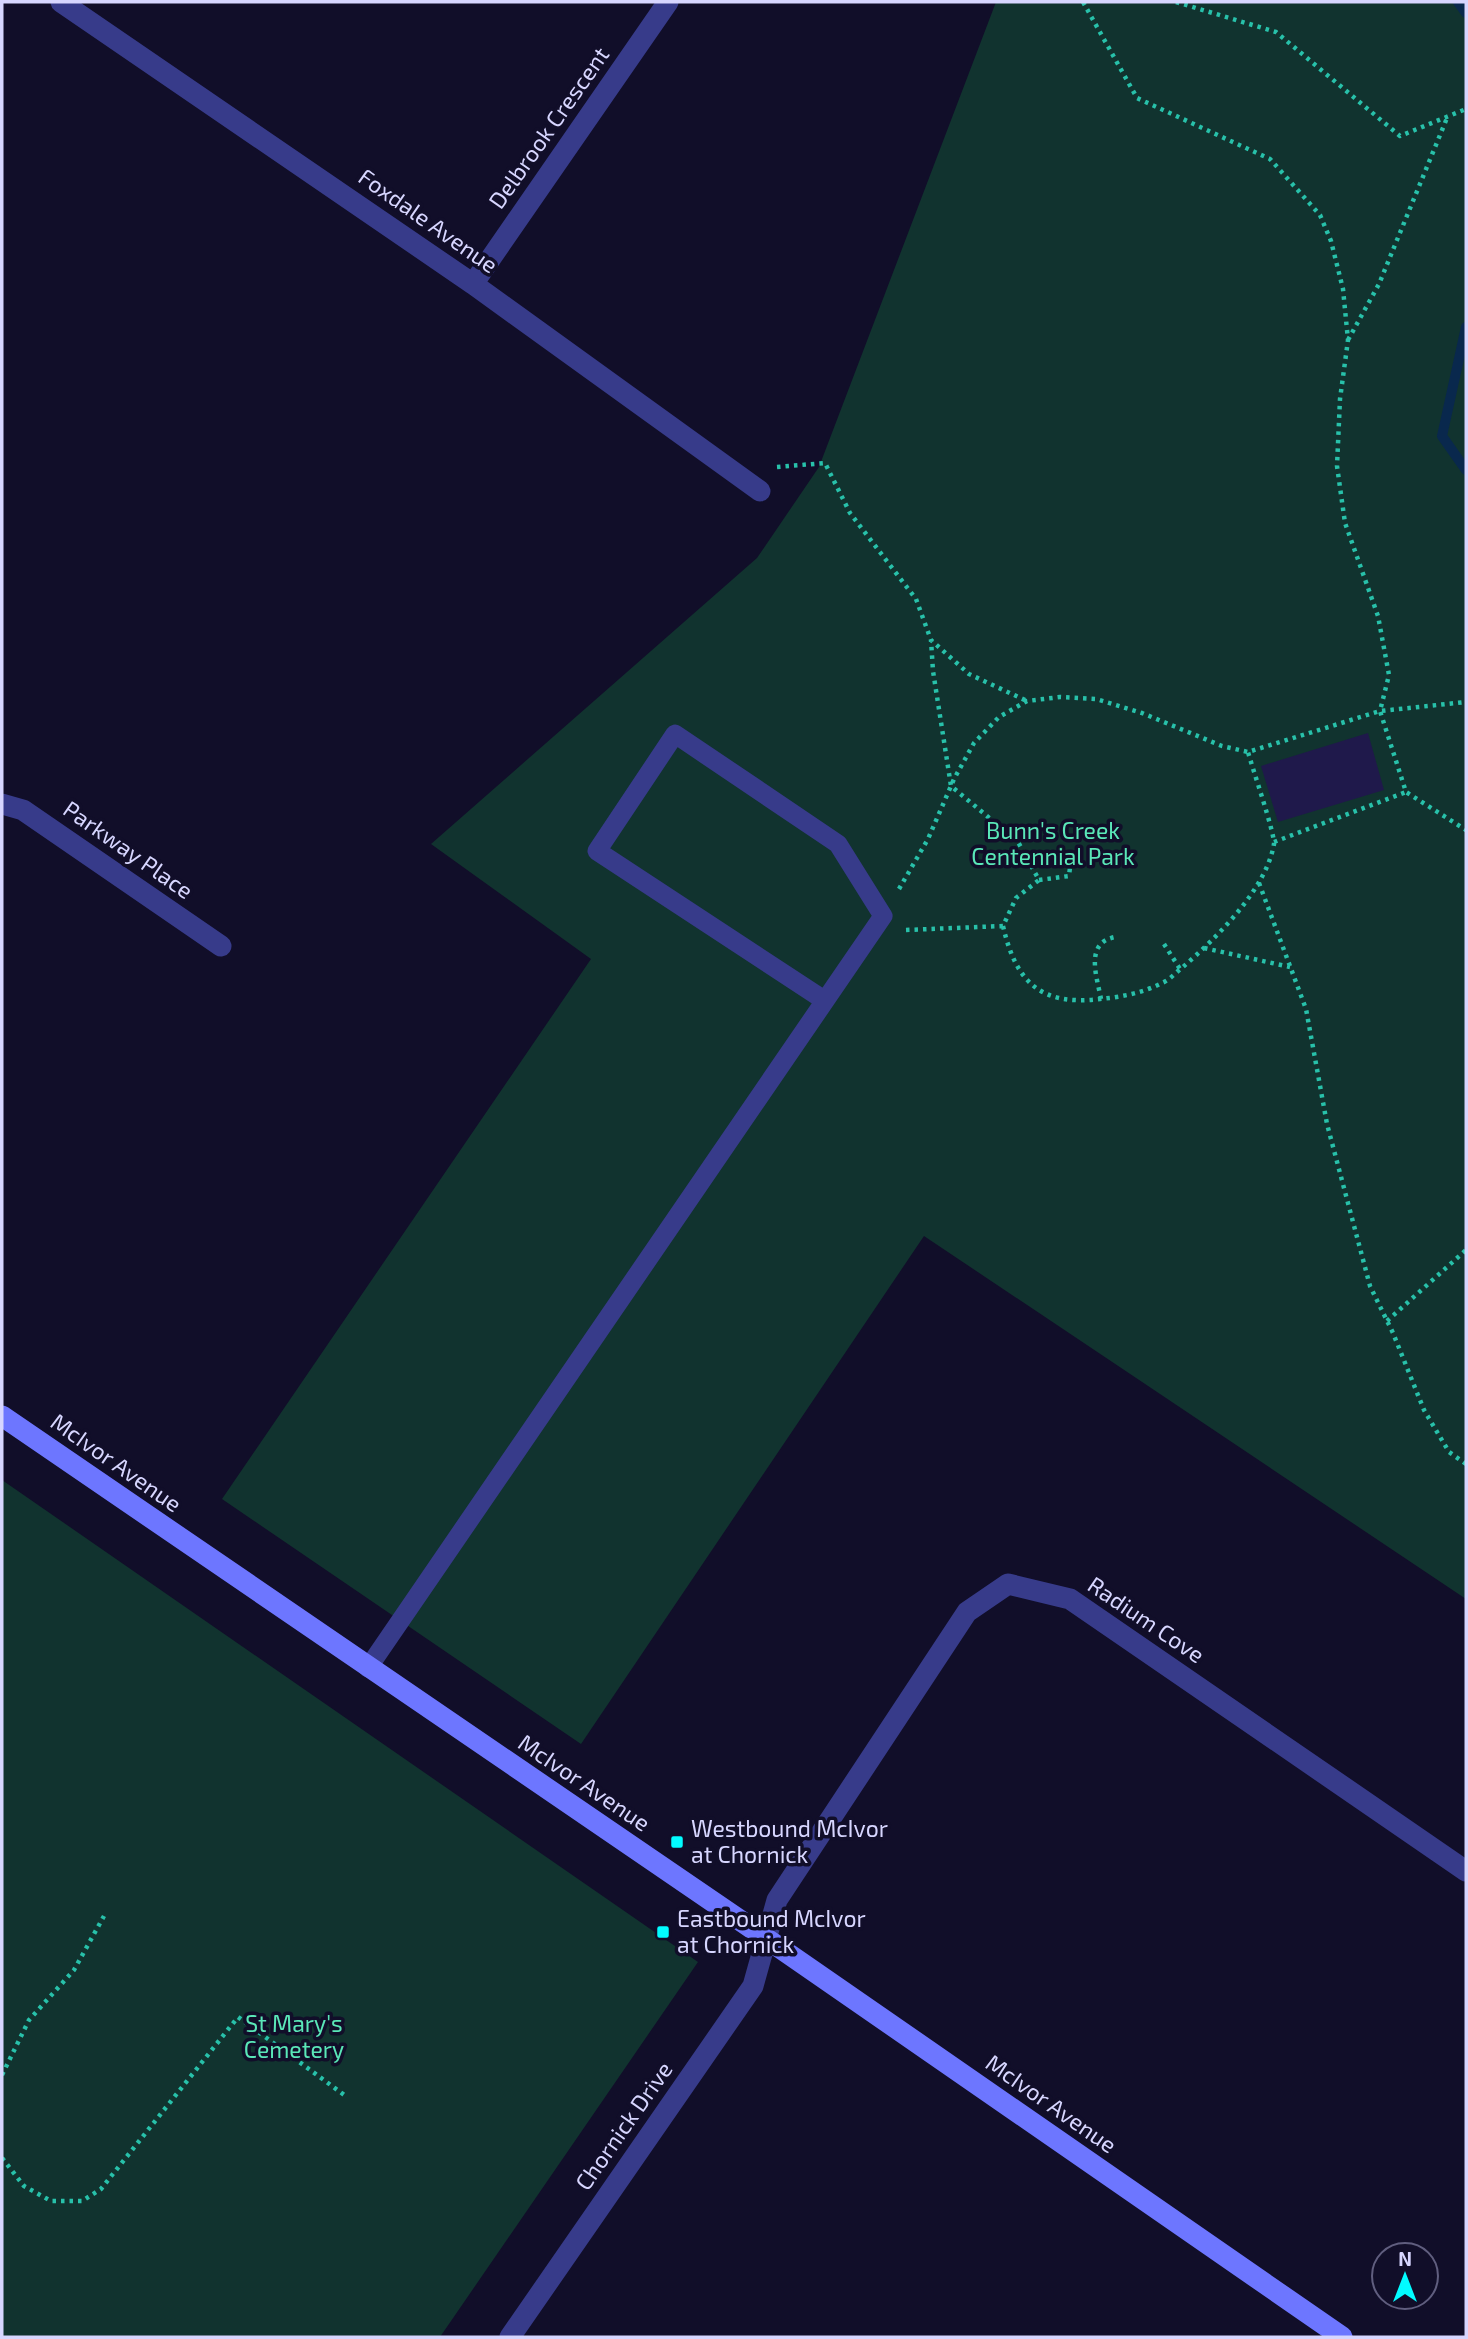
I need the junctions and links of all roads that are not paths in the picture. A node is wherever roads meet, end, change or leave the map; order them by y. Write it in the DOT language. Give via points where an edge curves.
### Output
graph roads {
  1 [pos="61,2"];
  2 [pos="668,2"];
  3 [pos="473,284"];
  4 [pos="760,491"];
  5 [pos="2,804"];
  6 [pos="221,946"];
  7 [pos="824,1000"];
  8 [pos="2,1416"];
  9 [pos="368,1668"];
  10 [pos="1466,1871"];
  11 [pos="766,1939"];
  12 [pos="510,2337"];
  13 [pos="1342,2337"];
  1 -- 3 [label="street, Foxdale Avenue"];
  2 -- 3 [label="street, Delbrook Crescent"];
  3 -- 4 [label="street, Foxdale Avenue"];
  5 -- 6 [label="street, Parkway Place" via="23,810"];
  7 -- 7 [label="lane" via="883,916 838,844 675,734 597,851"];
  7 -- 9 [label="lane"];
  8 -- 9 [label="street, McIvor Avenue"];
  9 -- 11 [label="street, McIvor Avenue"];
  10 -- 11 [label="street, Radium Cove" via="1070,1599 1008,1584 967,1612 781,1894"];
  11 -- 12 [label="street, Chornick Drive" via="753,1986"];
  11 -- 13 [label="street, McIvor Avenue"];
}
